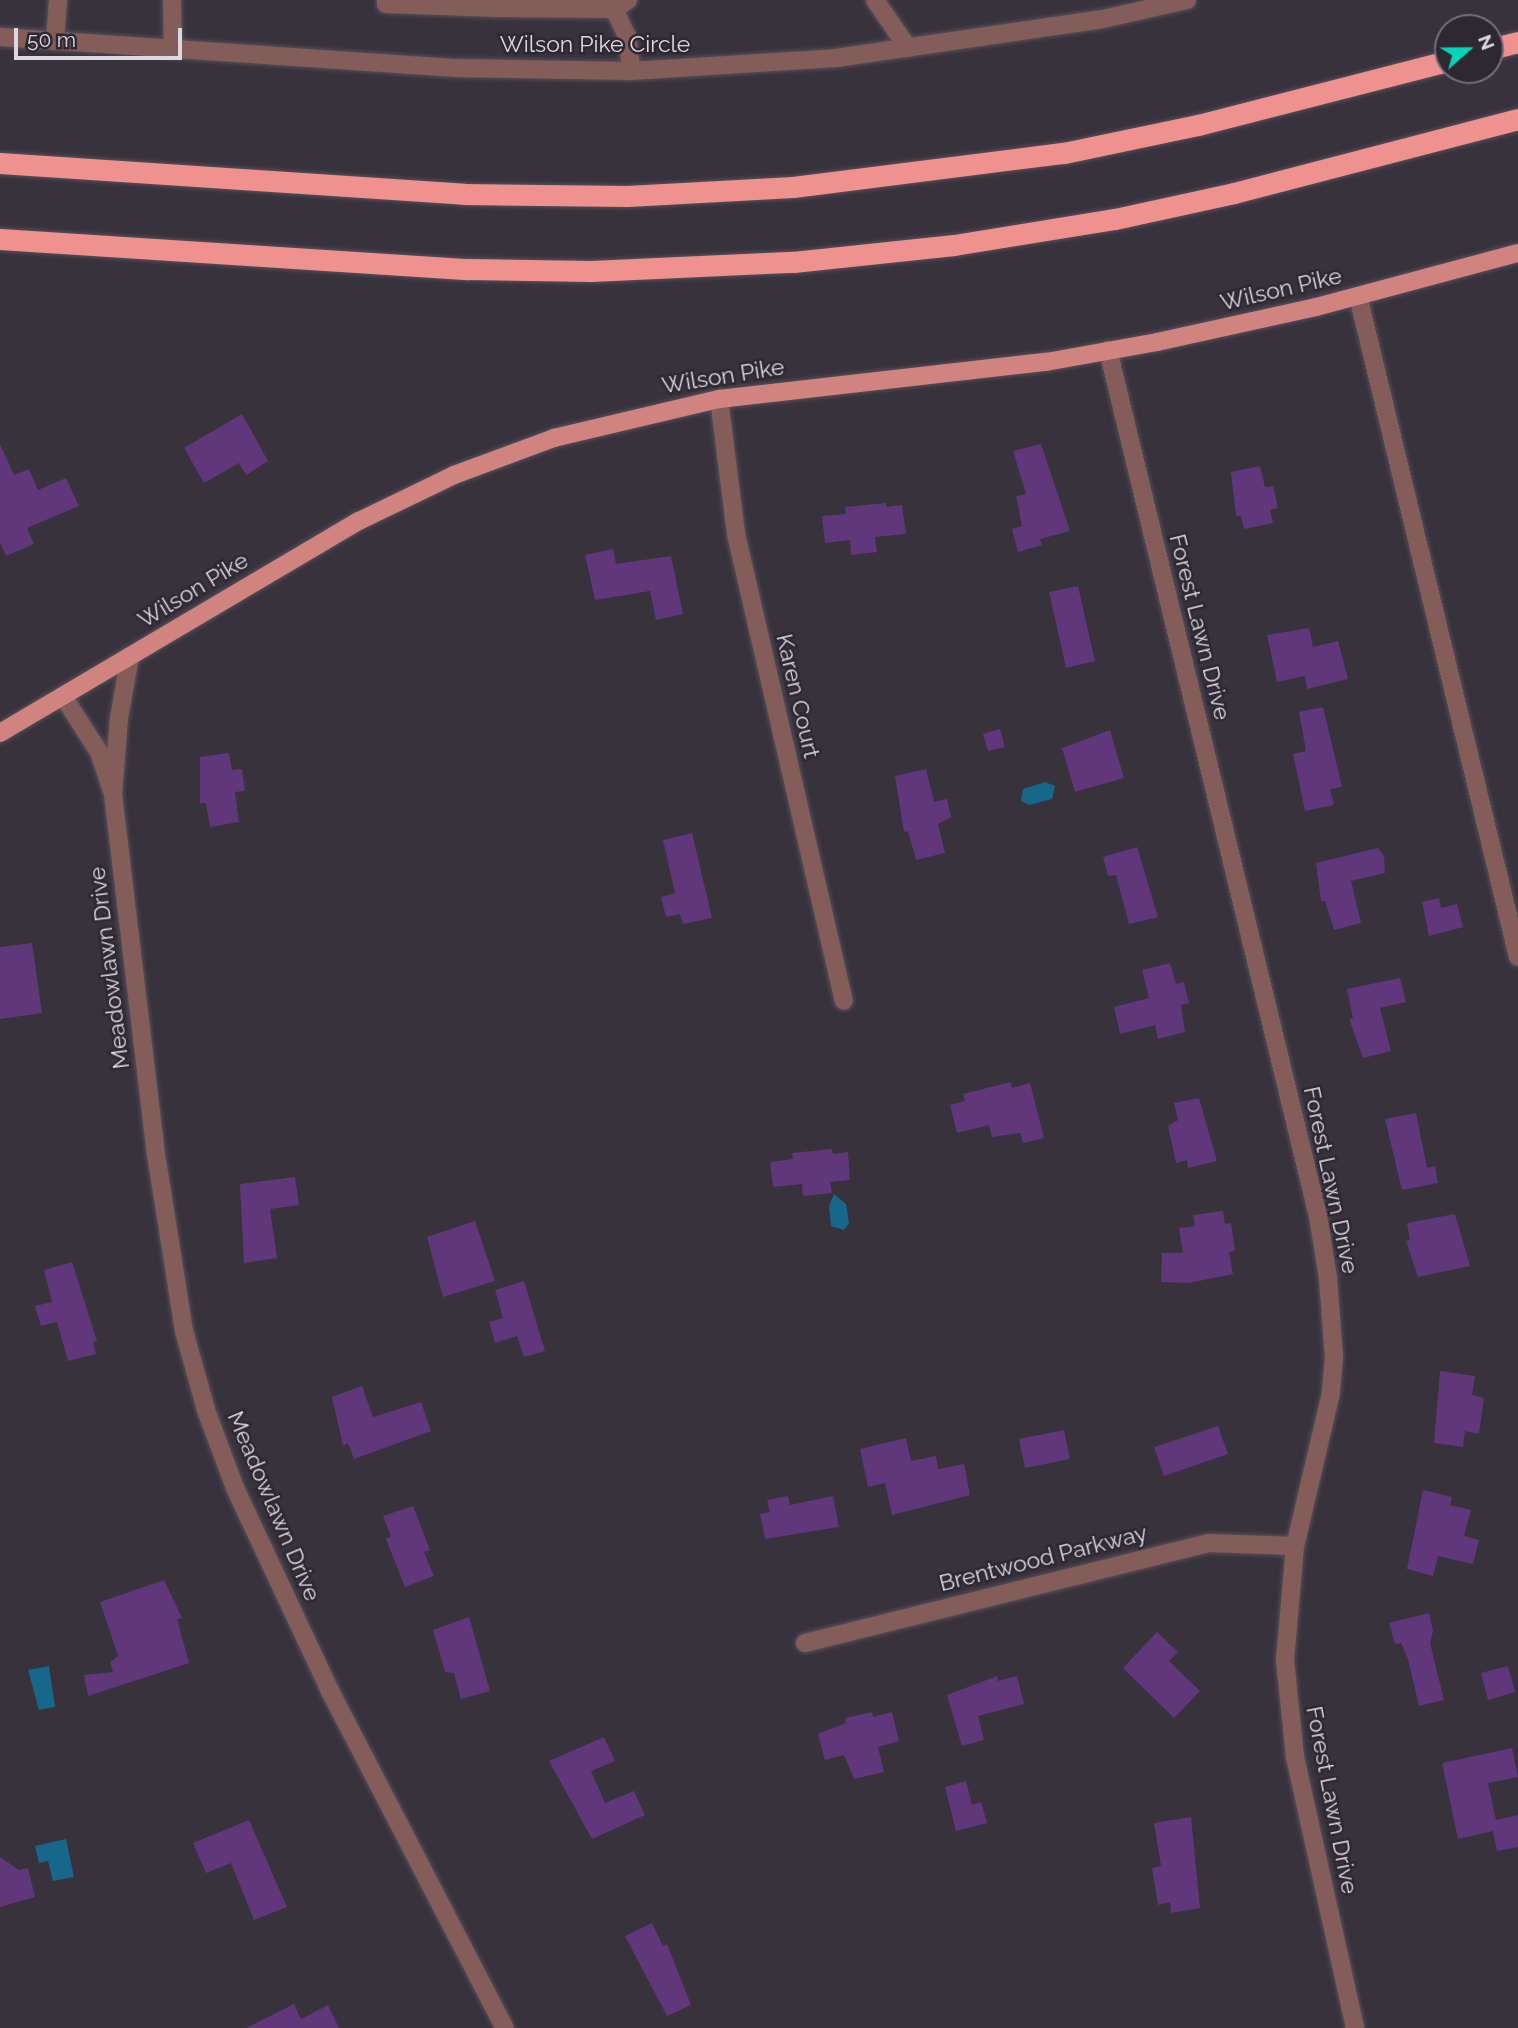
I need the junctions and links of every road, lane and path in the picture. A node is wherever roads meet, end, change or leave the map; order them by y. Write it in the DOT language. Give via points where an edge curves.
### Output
graph roads {
  1 [pos="58,0"];
  2 [pos="875,0"];
  3 [pos="1187,0"];
  4 [pos="386,2"];
  5 [pos="170,3"];
  6 [pos="618,3"];
  7 [pos="498,4"];
  8 [pos="0,37"];
  9 [pos="55,41"];
  10 [pos="908,48"];
  11 [pos="173,50"];
  12 [pos="1434,65"];
  13 [pos="631,71"];
  14 [pos="1518,119"];
  15 [pos="0,163"];
  16 [pos="0,239"];
  17 [pos="1518,253"];
  18 [pos="1357,296"];
  19 [pos="1108,350"];
  20 [pos="719,399"];
  21 [pos="130,656"];
  22 [pos="63,696"];
  23 [pos="0,733"];
  24 [pos="113,794"];
  25 [pos="1518,957"];
  26 [pos="844,1001"];
  27 [pos="1295,1546"];
  28 [pos="805,1643"];
  29 [pos="505,2028"];
  30 [pos="1355,2028"];
  1 -- 9 [label="street"];
  2 -- 10 [label="street"];
  3 -- 10 [label="street, Wilson Pike Circle" via="1103,19"];
  4 -- 7 [label="street"];
  5 -- 11 [label="street"];
  6 -- 7 [label="street"];
  6 -- 13 [label="street"];
  8 -- 9 [label="street, Wilson Pike Circle"];
  9 -- 11 [label="street, Wilson Pike Circle"];
  10 -- 13 [label="street, Wilson Pike Circle" via="723,68"];
  11 -- 13 [label="street, Wilson Pike Circle" via="453,68"];
  12 -- 15 [label="highway" via="1198,125 1064,153 793,187 627,196 464,194"];
  14 -- 16 [label="highway" via="1115,219 954,245 793,262 591,271 468,269"];
  17 -- 18 [label="main road, Wilson Pike"];
  18 -- 19 [label="main road, Wilson Pike"];
  18 -- 25 [label="street"];
  19 -- 20 [label="main road, Wilson Pike" via="1046,362"];
  19 -- 27 [label="street, Forest Lawn Drive" via="1323,1244 1334,1373 1325,1429"];
  20 -- 21 [label="main road, Wilson Pike" via="582,429 422,488 337,532"];
  20 -- 26 [label="street, Karen Court" via="736,534"];
  21 -- 22 [label="main road, Wilson Pike"];
  21 -- 24 [label="street, Meadowlawn Drive"];
  22 -- 23 [label="main road, Wilson Pike"];
  22 -- 24 [label="street, Meadowlawn Drive" via="99,752"];
  24 -- 29 [label="street, Meadowlawn Drive" via="156,1154 184,1331 206,1410 235,1488 330,1691"];
  27 -- 28 [label="street, Brentwood Parkway" via="1209,1543"];
  27 -- 30 [label="street, Forest Lawn Drive" via="1285,1629 1289,1722"];
}
